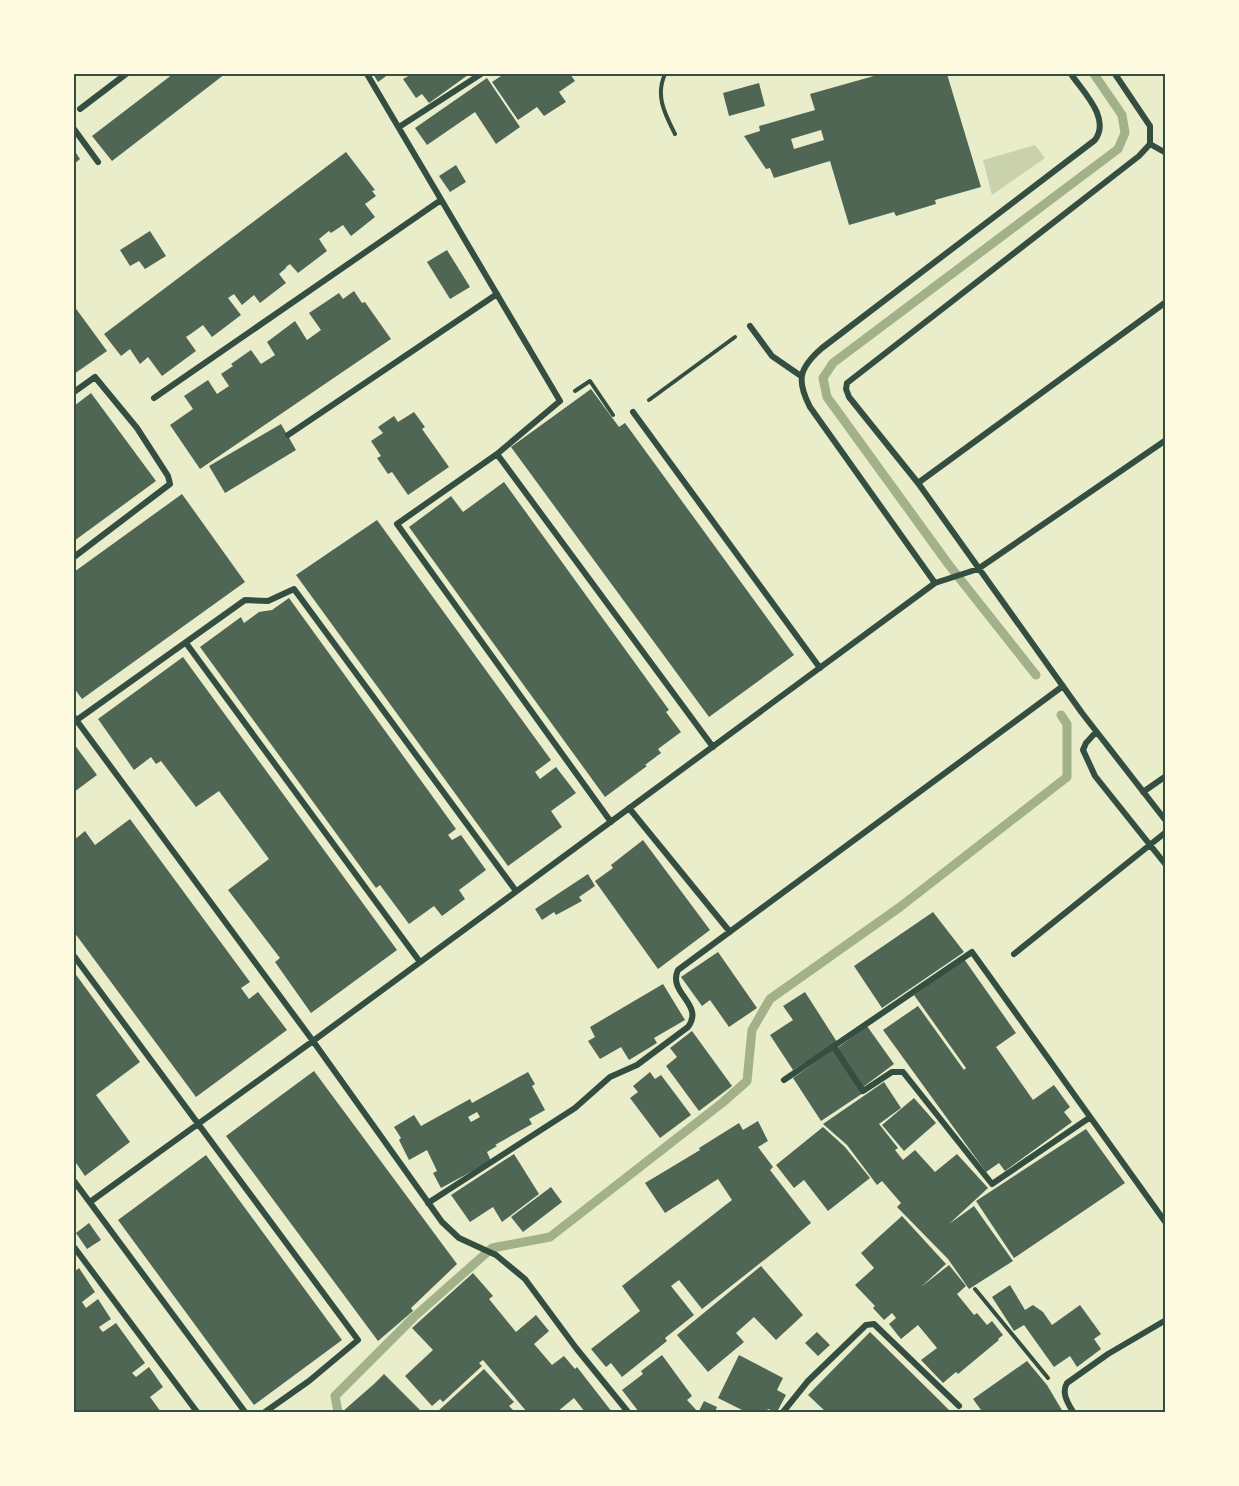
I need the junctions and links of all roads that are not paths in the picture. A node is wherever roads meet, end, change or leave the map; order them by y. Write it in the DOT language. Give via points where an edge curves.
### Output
graph roads {
  1 [pos="126,74"];
  2 [pos="367,74"];
  3 [pos="481,74"];
  4 [pos="1071,74"];
  5 [pos="1115,74"];
  6 [pos="80,110"];
  7 [pos="399,127"];
  8 [pos="74,129"];
  9 [pos="1150,144"];
  10 [pos="1166,153"];
  11 [pos="98,162"];
  12 [pos="441,200"];
  13 [pos="497,294"];
  14 [pos="1166,302"];
  15 [pos="750,326"];
  16 [pos="801,376"];
  17 [pos="74,392"];
  18 [pos="154,398"];
  19 [pos="633,412"];
  20 [pos="288,435"];
  21 [pos="1166,440"];
  22 [pos="497,454"];
  23 [pos="918,483"];
  24 [pos="74,557"];
  25 [pos="974,570"];
  26 [pos="935,583"];
  27 [pos="186,643"];
  28 [pos="820,668"];
  29 [pos="1063,686"];
  30 [pos="74,720"];
  31 [pos="1096,732"];
  32 [pos="712,747"];
  33 [pos="1166,776"];
  34 [pos="1143,792"];
  35 [pos="629,808"];
  36 [pos="1166,821"];
  37 [pos="611,822"];
  38 [pos="1166,832"];
  39 [pos="1148,845"];
  40 [pos="1166,865"];
  41 [pos="516,891"];
  42 [pos="730,932"];
  43 [pos="1014,954"];
  44 [pos="74,956"];
  45 [pos="420,962"];
  46 [pos="313,1041"];
  47 [pos="834,1047"];
  48 [pos="784,1080"];
  49 [pos="1089,1118"];
  50 [pos="198,1124"];
  51 [pos="74,1181"];
  52 [pos="90,1202"];
  53 [pos="428,1203"];
  54 [pos="1166,1223"];
  55 [pos="74,1247"];
  56 [pos="1166,1320"];
  57 [pos="959,1407"];
  58 [pos="197,1413"];
  59 [pos="245,1413"];
  60 [pos="265,1413"];
  61 [pos="628,1413"];
  62 [pos="783,1413"];
  63 [pos="1073,1413"];
  1 -- 6 [label="street"];
  2 -- 7 [label="street"];
  3 -- 7 [label="street"];
  4 -- 16 [label="street" via="1100,119 1101,131 1095,140 822,348"];
  5 -- 9 [label="street" via="1150,126"];
  7 -- 12 [label="street"];
  8 -- 11 [label="street"];
  9 -- 10 [label="street"];
  9 -- 23 [label="street" via="847,383 849,397"];
  12 -- 13 [label="street"];
  12 -- 18 [label="street"];
  13 -- 20 [label="street"];
  13 -- 22 [label="street" via="560,401"];
  14 -- 23 [label="street"];
  15 -- 16 [label="street" via="772,356"];
  16 -- 26 [label="street" via="803,391 816,416"];
  17 -- 24 [label="street" via="95,377 137,428 170,484"];
  19 -- 28 [label="street"];
  21 -- 25 [label="street"];
  22 -- 32 [label="street"];
  22 -- 37 [label="street" via="397,524"];
  23 -- 25 [label="street"];
  25 -- 26 [label="street"];
  25 -- 29 [label="street"];
  26 -- 28 [label="street"];
  27 -- 30 [label="street"];
  27 -- 41 [label="street" via="245,600 268,601 294,589"];
  27 -- 45 [label="street"];
  28 -- 32 [label="street"];
  29 -- 31 [label="street"];
  29 -- 42 [label="street"];
  30 -- 46 [label="street"];
  31 -- 34 [label="street"];
  31 -- 39 [label="street" via="1083,750 1086,760"];
  32 -- 35 [label="street"];
  33 -- 34 [label="street"];
  34 -- 36 [label="street"];
  35 -- 37 [label="street"];
  35 -- 42 [label="street"];
  37 -- 41 [label="street"];
  38 -- 39 [label="street"];
  39 -- 40 [label="street"];
  39 -- 43 [label="street"];
  41 -- 45 [label="street"];
  42 -- 53 [label="street" via="678,970 677,986 694,1014 688,1027 637,1065 610,1077 574,1108"];
  44 -- 50 [label="street"];
  45 -- 46 [label="street"];
  46 -- 50 [label="street"];
  46 -- 53 [label="street"];
  47 -- 48 [label="street"];
  47 -- 49 [label="street" via="863,1091 892,1072 903,1072 992,1184"];
  47 -- 49 [label="street" via="972,952"];
  49 -- 54 [label="street"];
  50 -- 52 [label="street"];
  50 -- 60 [label="street" via="358,1340"];
  51 -- 52 [label="street"];
  52 -- 59 [label="street"];
  53 -- 61 [label="street" via="451,1232 496,1255 525,1279"];
  55 -- 58 [label="street"];
  56 -- 63 [label="street" via="1066,1383 1065,1396"];
  57 -- 62 [label="street" via="874,1324 866,1325 807,1381"];
}
